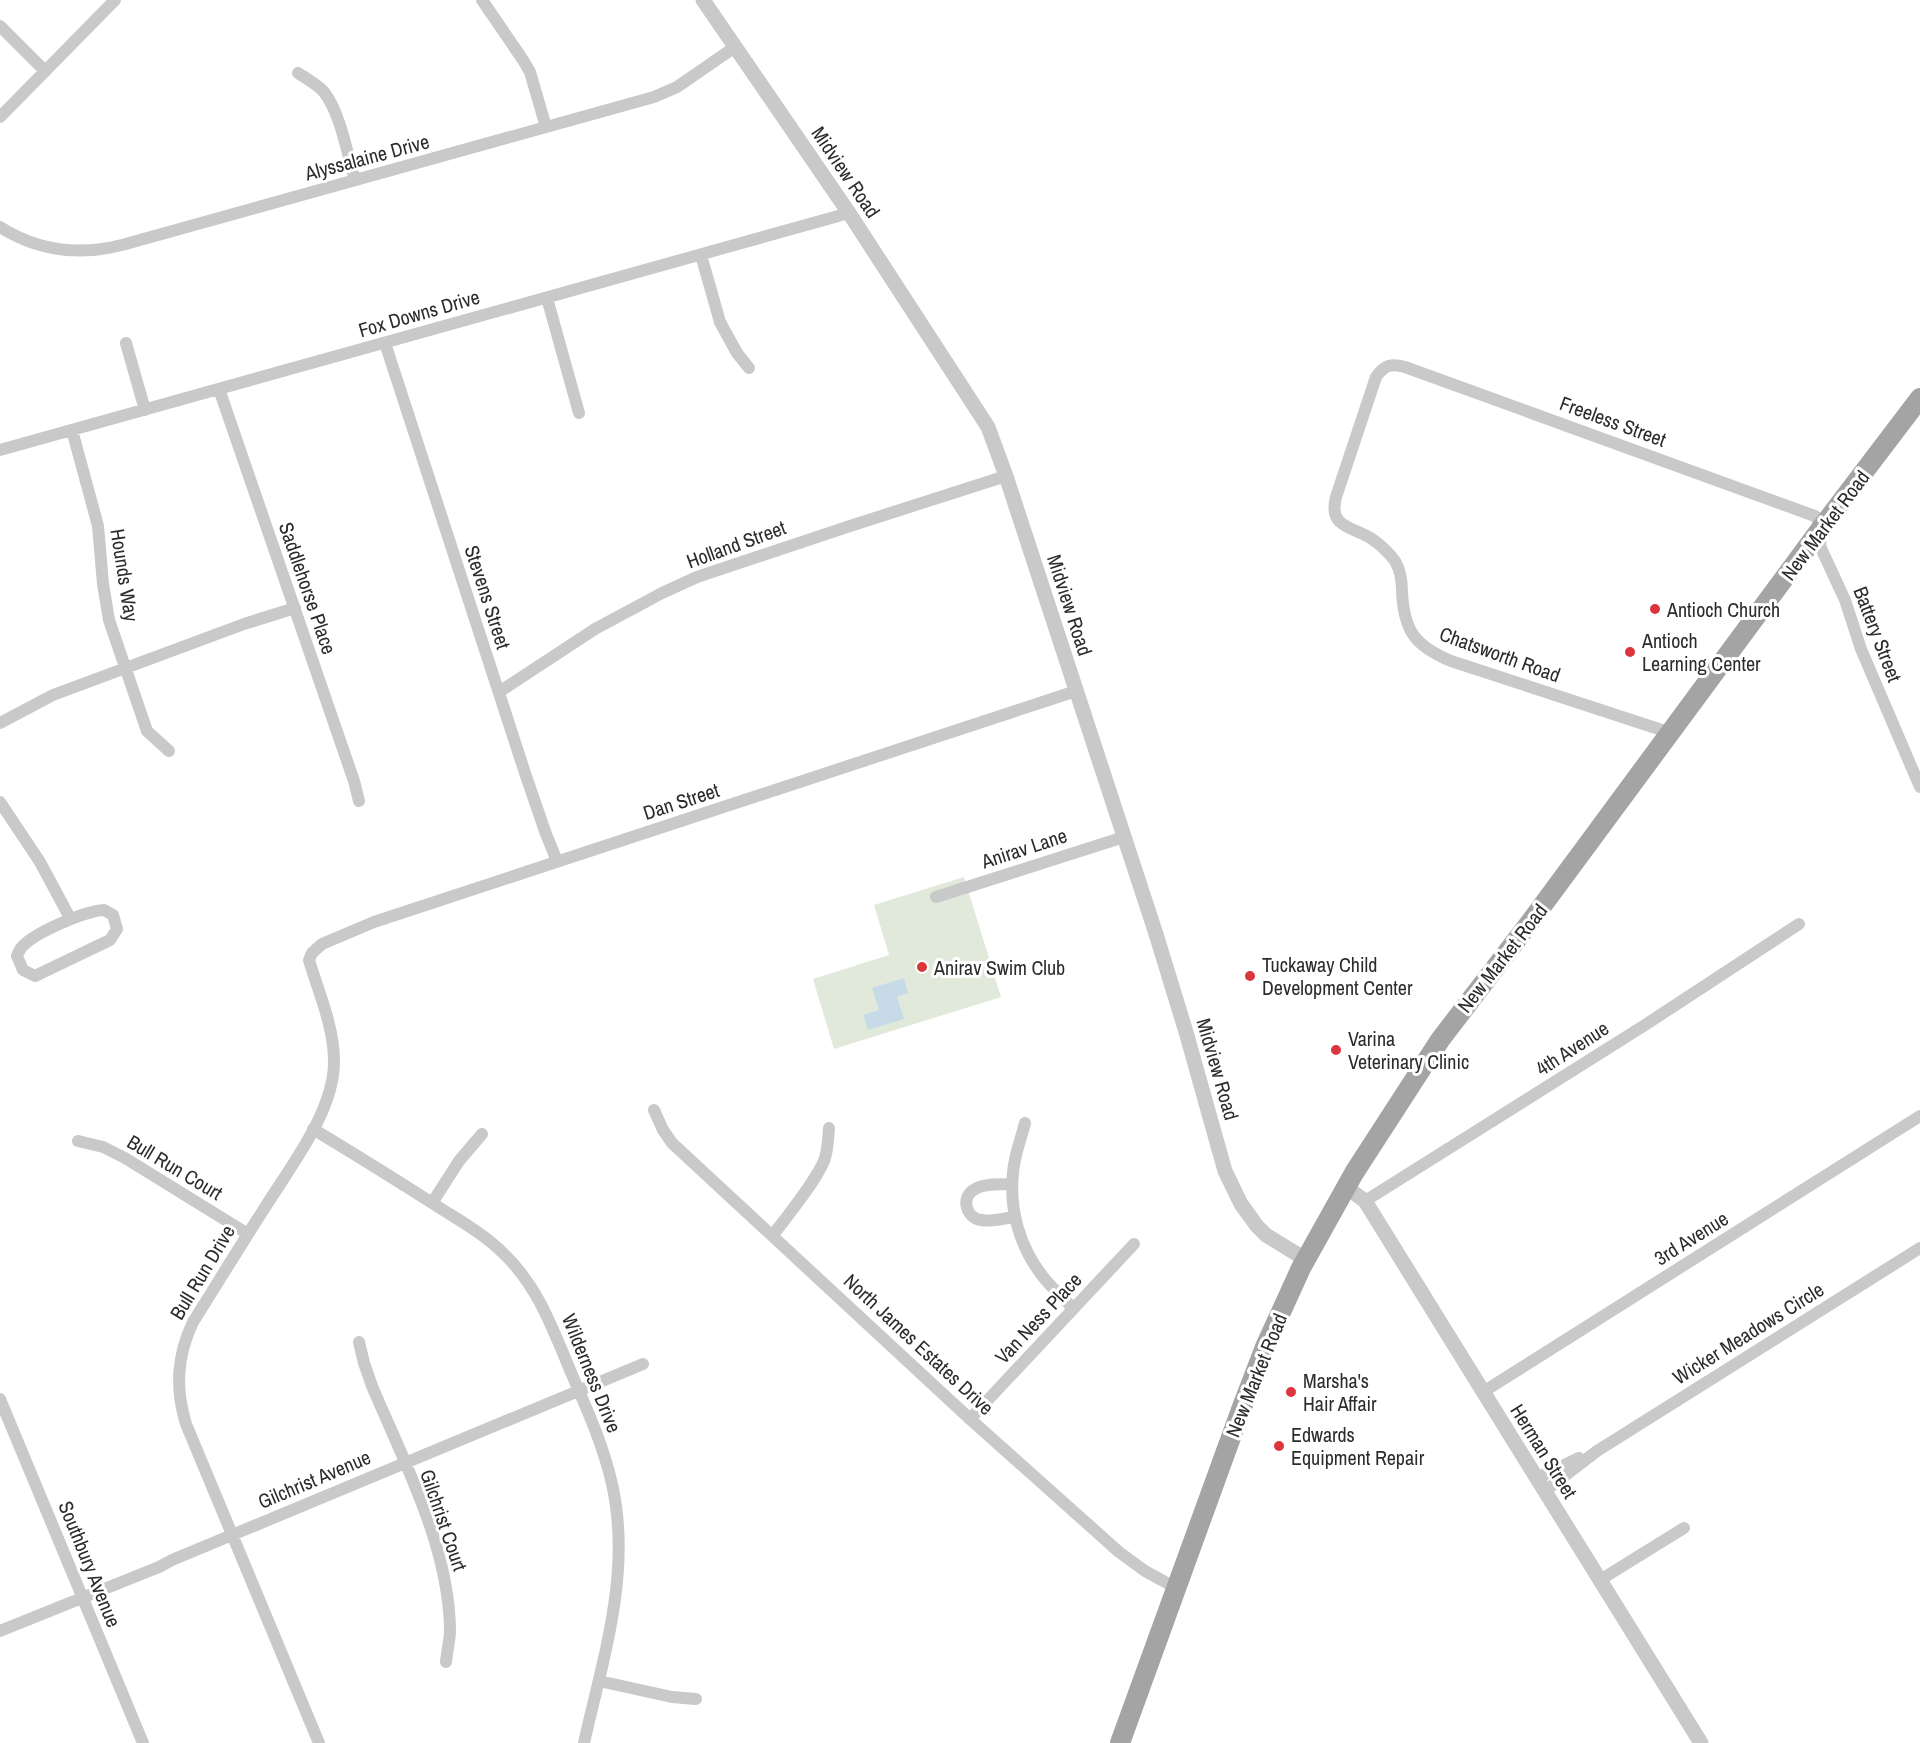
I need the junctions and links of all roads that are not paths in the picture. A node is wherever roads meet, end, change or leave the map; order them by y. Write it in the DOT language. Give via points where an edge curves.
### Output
graph roads {
  1 [pos="115,0"];
  2 [pos="482,0"];
  3 [pos="703,0"];
  4 [pos="0,26"];
  5 [pos="735,47"];
  6 [pos="45,71"];
  7 [pos="298,73"];
  8 [pos="0,117"];
  9 [pos="546,128"];
  10 [pos="355,180"];
  11 [pos="849,213"];
  12 [pos="0,227"];
  13 [pos="701,255"];
  14 [pos="547,298"];
  15 [pos="126,342"];
  16 [pos="386,343"];
  17 [pos="1384,367"];
  18 [pos="749,368"];
  19 [pos="219,389"];
  20 [pos="1920,398"];
  21 [pos="145,410"];
  22 [pos="579,413"];
  23 [pos="72,429"];
  24 [pos="0,450"];
  25 [pos="1005,476"];
  26 [pos="1822,527"];
  27 [pos="295,608"];
  28 [pos="126,667"];
  29 [pos="1076,691"];
  30 [pos="499,692"];
  31 [pos="0,723"];
  32 [pos="1671,733"];
  33 [pos="169,752"];
  34 [pos="1920,787"];
  35 [pos="359,801"];
  36 [pos="0,802"];
  37 [pos="1124,837"];
  38 [pos="557,861"];
  39 [pos="936,897"];
  40 [pos="70,918"];
  41 [pos="1798,924"];
  42 [pos="310,962"];
  43 [pos="654,1110"];
  44 [pos="1920,1116"];
  45 [pos="1026,1123"];
  46 [pos="829,1128"];
  47 [pos="314,1129"];
  48 [pos="482,1134"];
  49 [pos="78,1141"];
  50 [pos="1012,1184"];
  51 [pos="1346,1187"];
  52 [pos="1365,1201"];
  53 [pos="432,1203"];
  54 [pos="1014,1217"];
  55 [pos="248,1234"];
  56 [pos="772,1235"];
  57 [pos="1134,1244"];
  58 [pos="1920,1248"];
  59 [pos="1305,1259"];
  60 [pos="1073,1308"];
  61 [pos="359,1342"];
  62 [pos="642,1364"];
  63 [pos="579,1390"];
  64 [pos="1483,1392"];
  65 [pos="0,1399"];
  66 [pos="970,1419"];
  67 [pos="404,1463"];
  68 [pos="1541,1484"];
  69 [pos="1684,1528"];
  70 [pos="232,1534"];
  71 [pos="1600,1580"];
  72 [pos="1176,1588"];
  73 [pos="83,1597"];
  74 [pos="0,1631"];
  75 [pos="446,1662"];
  76 [pos="599,1681"];
  77 [pos="696,1699"];
  78 [pos="143,1743"];
  79 [pos="319,1743"];
  80 [pos="584,1743"];
  81 [pos="1120,1743"];
  82 [pos="1701,1743"];
  1 -- 6 [label="street"];
  2 -- 9 [label="street" via="530,72"];
  3 -- 5 [label="street, Midview Road"];
  4 -- 6 [label="street"];
  5 -- 9 [label="street, Alyssalaine Drive" via="664,93"];
  5 -- 11 [label="street, Midview Road"];
  6 -- 8 [label="street"];
  7 -- 10 [label="street" via="320,89 332,106"];
  9 -- 10 [label="street, Alyssalaine Drive"];
  10 -- 12 [label="street, Alyssalaine Drive" via="102,250 49,248"];
  11 -- 13 [label="street, Fox Downs Drive"];
  11 -- 25 [label="street, Midview Road" via="988,427"];
  13 -- 14 [label="street, Fox Downs Drive"];
  13 -- 18 [label="street" via="720,322"];
  14 -- 16 [label="street, Fox Downs Drive"];
  14 -- 22 [label="street"];
  15 -- 21 [label="street"];
  16 -- 19 [label="street, Fox Downs Drive"];
  16 -- 30 [label="street, Stevens Street"];
  17 -- 26 [label="street, Freeless Street" via="1405,367 1813,514"];
  17 -- 32 [label="street, Chatsworth Road" via="1376,377 1333,512 1338,522 1371,538 1395,561 1402,580 1405,621 1415,639 1450,661"];
  19 -- 21 [label="street, Fox Downs Drive"];
  19 -- 27 [label="street, Saddlehorse Place"];
  20 -- 26 [label="main road, New Market Road"];
  21 -- 23 [label="street, Fox Downs Drive"];
  23 -- 24 [label="street, Fox Downs Drive"];
  23 -- 28 [label="street, Hounds Way" via="98,526 109,620"];
  25 -- 29 [label="street, Midview Road"];
  25 -- 30 [label="street, Holland Street" via="688,581 595,629"];
  26 -- 32 [label="main road, New Market Road"];
  26 -- 34 [label="street, Battery Street" via="1820,546"];
  27 -- 28 [label="street"];
  27 -- 35 [label="street, Saddlehorse Place"];
  28 -- 31 [label="street" via="53,695"];
  28 -- 33 [label="street, Hounds Way" via="147,731"];
  29 -- 37 [label="street, Midview Road"];
  29 -- 38 [label="street, Dan Street"];
  30 -- 38 [label="street, Stevens Street"];
  32 -- 51 [label="main road, New Market Road" via="1440,1040"];
  36 -- 40 [label="street" via="40,862"];
  37 -- 39 [label="street, Anirav Lane"];
  37 -- 59 [label="street, Midview Road" via="1186,1032 1225,1172 1257,1226"];
  38 -- 42 [label="street, Dan Street" via="374,922 322,944 312,953"];
  40 -- 40 [label="street" via="22,946 17,956 23,970 35,976 110,940 117,929 113,915 104,910"];
  41 -- 52 [label="street, 4th Avenue"];
  42 -- 47 [label="street, Bull Run Drive" via="334,1047 334,1072 327,1101"];
  43 -- 56 [label="street, North James Estates Drive" via="672,1143"];
  44 -- 64 [label="street, 3rd Avenue"];
  45 -- 50 [label="street"];
  46 -- 56 [label="street" via="824,1162"];
  47 -- 53 [label="street, Wilderness Drive"];
  47 -- 55 [label="street, Bull Run Drive"];
  48 -- 53 [label="street"];
  49 -- 55 [label="street, Bull Run Court" via="125,1158"];
  50 -- 54 [label="street"];
  50 -- 54 [label="street" via="976,1188 966,1204 968,1212 980,1220"];
  51 -- 52 [label="street, Herman Street"];
  51 -- 59 [label="main road, New Market Road"];
  52 -- 64 [label="street, Herman Street"];
  53 -- 63 [label="street, Wilderness Drive" via="483,1236 517,1267 540,1300"];
  54 -- 60 [label="street" via="1031,1259"];
  55 -- 70 [label="street, Bull Run Drive" via="193,1322 182,1352 178,1382 186,1424"];
  56 -- 66 [label="street, North James Estates Drive"];
  57 -- 60 [label="street, Van Ness Place"];
  58 -- 68 [label="street, Wicker Meadows Circle"];
  59 -- 72 [label="main road, New Market Road" via="1250,1387"];
  60 -- 66 [label="street, Van Ness Place"];
  61 -- 67 [label="street, Gilchrist Court" via="372,1386"];
  62 -- 63 [label="street, Gilchrist Avenue"];
  63 -- 67 [label="street, Gilchrist Avenue"];
  63 -- 76 [label="street, Wilderness Drive" via="606,1462 617,1511 619,1568"];
  64 -- 68 [label="street, Herman Street"];
  65 -- 73 [label="street, Southbury Avenue"];
  66 -- 72 [label="street, North James Estates Drive" via="1119,1552"];
  67 -- 70 [label="street, Gilchrist Avenue"];
  67 -- 75 [label="street, Gilchrist Court" via="429,1523 442,1570 450,1632"];
  68 -- 71 [label="street, Herman Street"];
  69 -- 71 [label="street"];
  70 -- 73 [label="street, Gilchrist Avenue"];
  70 -- 79 [label="street, Bull Run Drive"];
  71 -- 82 [label="street, Herman Street"];
  72 -- 81 [label="main road, New Market Road"];
  73 -- 74 [label="street, Gilchrist Avenue"];
  73 -- 78 [label="street, Southbury Avenue"];
  76 -- 77 [label="street"];
  76 -- 80 [label="street, Wilderness Drive"];
}
